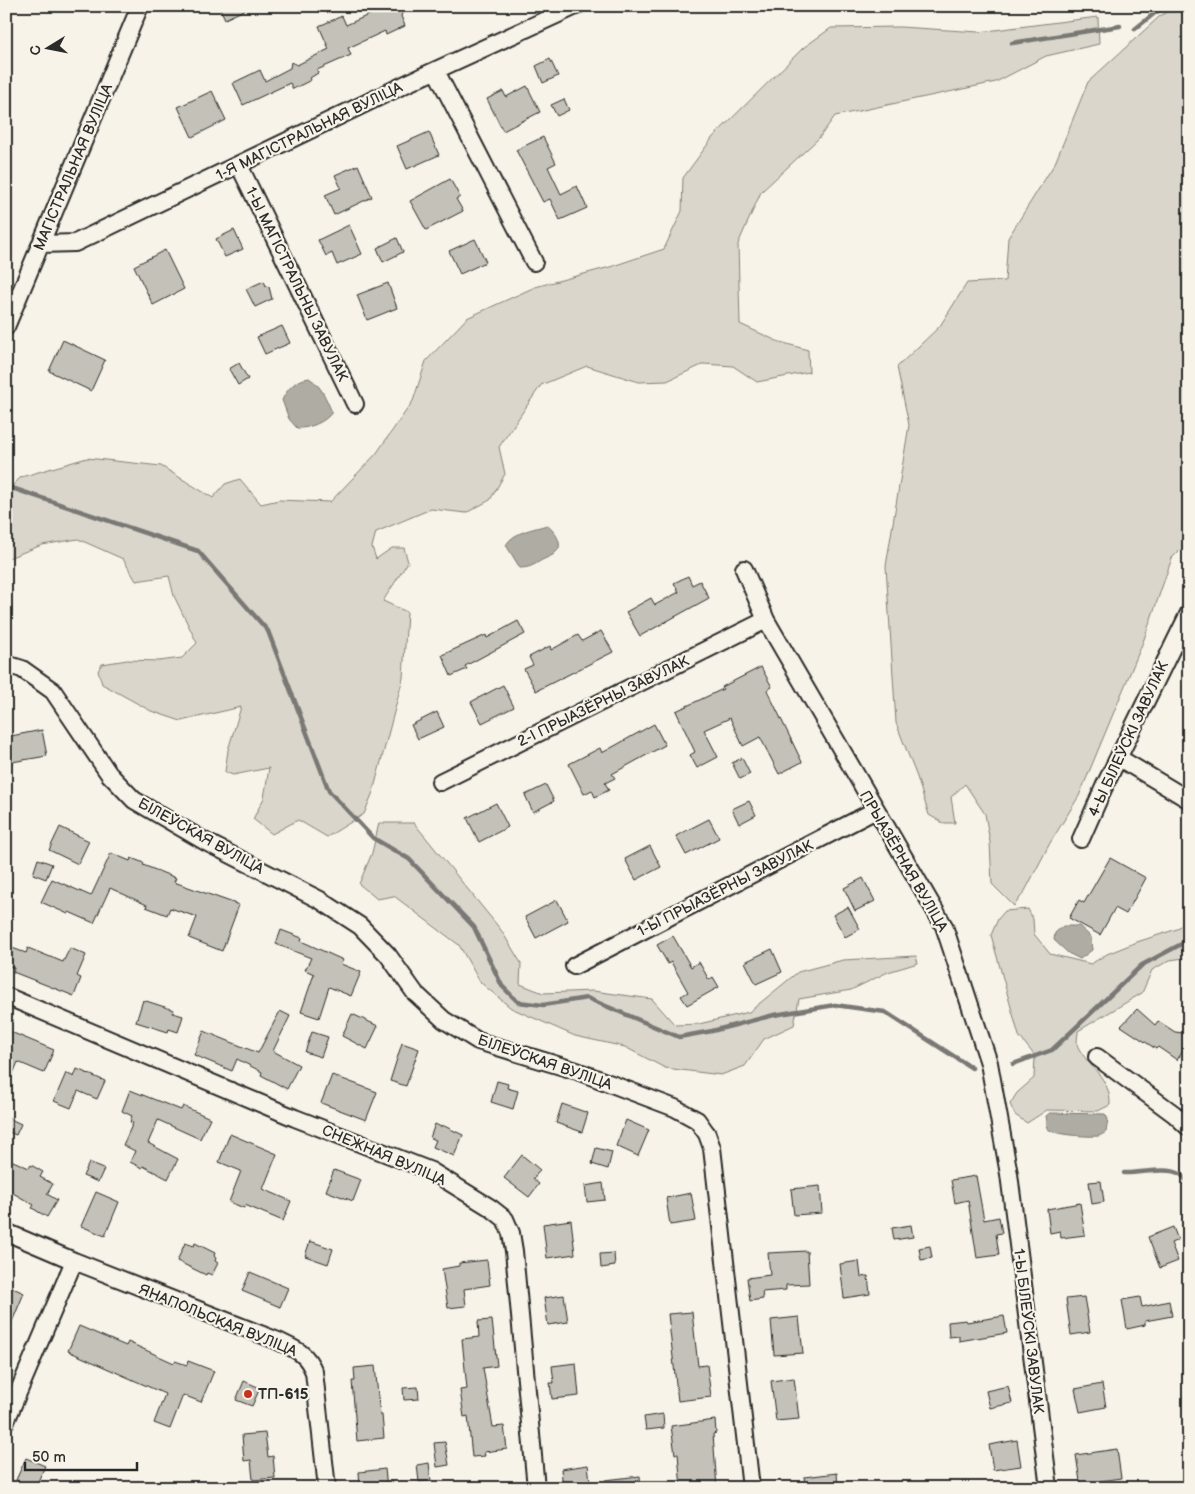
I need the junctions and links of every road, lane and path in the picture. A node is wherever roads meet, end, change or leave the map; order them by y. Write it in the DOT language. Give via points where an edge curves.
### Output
graph roads {
  1 [pos="140,6"];
  2 [pos="576,6"];
  3 [pos="436,71"];
  4 [pos="239,165"];
  5 [pos="41,244"];
  6 [pos="534,262"];
  7 [pos="6,327"];
  8 [pos="355,404"];
  9 [pos="744,569"];
  10 [pos="1189,613"];
  11 [pos="766,620"];
  12 [pos="6,664"];
  13 [pos="1119,758"];
  14 [pos="440,782"];
  15 [pos="1189,800"];
  16 [pos="876,810"];
  17 [pos="1081,839"];
  18 [pos="574,966"];
  19 [pos="6,996"];
  20 [pos="1097,1057"];
  21 [pos="1189,1128"];
  22 [pos="1008,1174"];
  23 [pos="6,1232"];
  24 [pos="74,1261"];
  25 [pos="6,1421"];
  26 [pos="327,1488"];
  27 [pos="536,1488"];
  28 [pos="751,1488"];
  29 [pos="1049,1488"];
  1 -- 5 [label="street, МАГІСТРАЛЬНАЯ ВУЛІЦА"];
  2 -- 3 [label="street, 1-Я МАГІСТРАЛЬНАЯ ВУЛІЦА"];
  3 -- 4 [label="street, 1-Я МАГІСТРАЛЬНАЯ ВУЛІЦА"];
  3 -- 6 [label="street"];
  4 -- 5 [label="street, 1-Я МАГІСТРАЛЬНАЯ ВУЛІЦА" via="75,243"];
  4 -- 8 [label="street, 1-Ы МАГІСТРАЛЬНЫ ЗАВУЛАК"];
  5 -- 7 [label="street, МАГІСТРАЛЬНАЯ ВУЛІЦА"];
  9 -- 11 [label="street, ПРЫАЗЁРНАЯ ВУЛІЦА"];
  10 -- 13 [label="street, 4-Ы БІЛЕЎСКІ ЗАВУЛАК"];
  11 -- 14 [label="street, 2-І ПРЫАЗЁРНЫ ЗАВУЛАК"];
  11 -- 16 [label="street, ПРЫАЗЁРНАЯ ВУЛІЦА"];
  12 -- 28 [label="street, БІЛЕЎСКАЯ ВУЛІЦА" via="22,669 54,690 108,774 134,800 206,842 320,900 360,926 388,955 415,993 444,1020 478,1041 577,1071 675,1108 697,1120 708,1134 712,1148"];
  13 -- 15 [label="street"];
  13 -- 17 [label="street, 4-Ы БІЛЕЎСКІ ЗАВУЛАК"];
  16 -- 18 [label="street, 1-Ы ПРЫАЗЁРНЫ ЗАВУЛАК"];
  16 -- 22 [label="street, ПРЫАЗЁРНАЯ ВУЛІЦА" via="944,926 989,1063"];
  19 -- 27 [label="street, СНЕЖНАЯ ВУЛІЦА" via="295,1118 432,1171 505,1219 514,1251"];
  20 -- 21 [label="street"];
  22 -- 29 [label="street, 1-Ы БІЛЕЎСКІ ЗАВУЛАК"];
  23 -- 24 [label="street, ЯНАПОЛЬСКАЯ ВУЛІЦА"];
  24 -- 25 [label="street"];
  24 -- 26 [label="street, ЯНАПОЛЬСКАЯ ВУЛІЦА" via="278,1341 309,1359 314,1372"];
}
